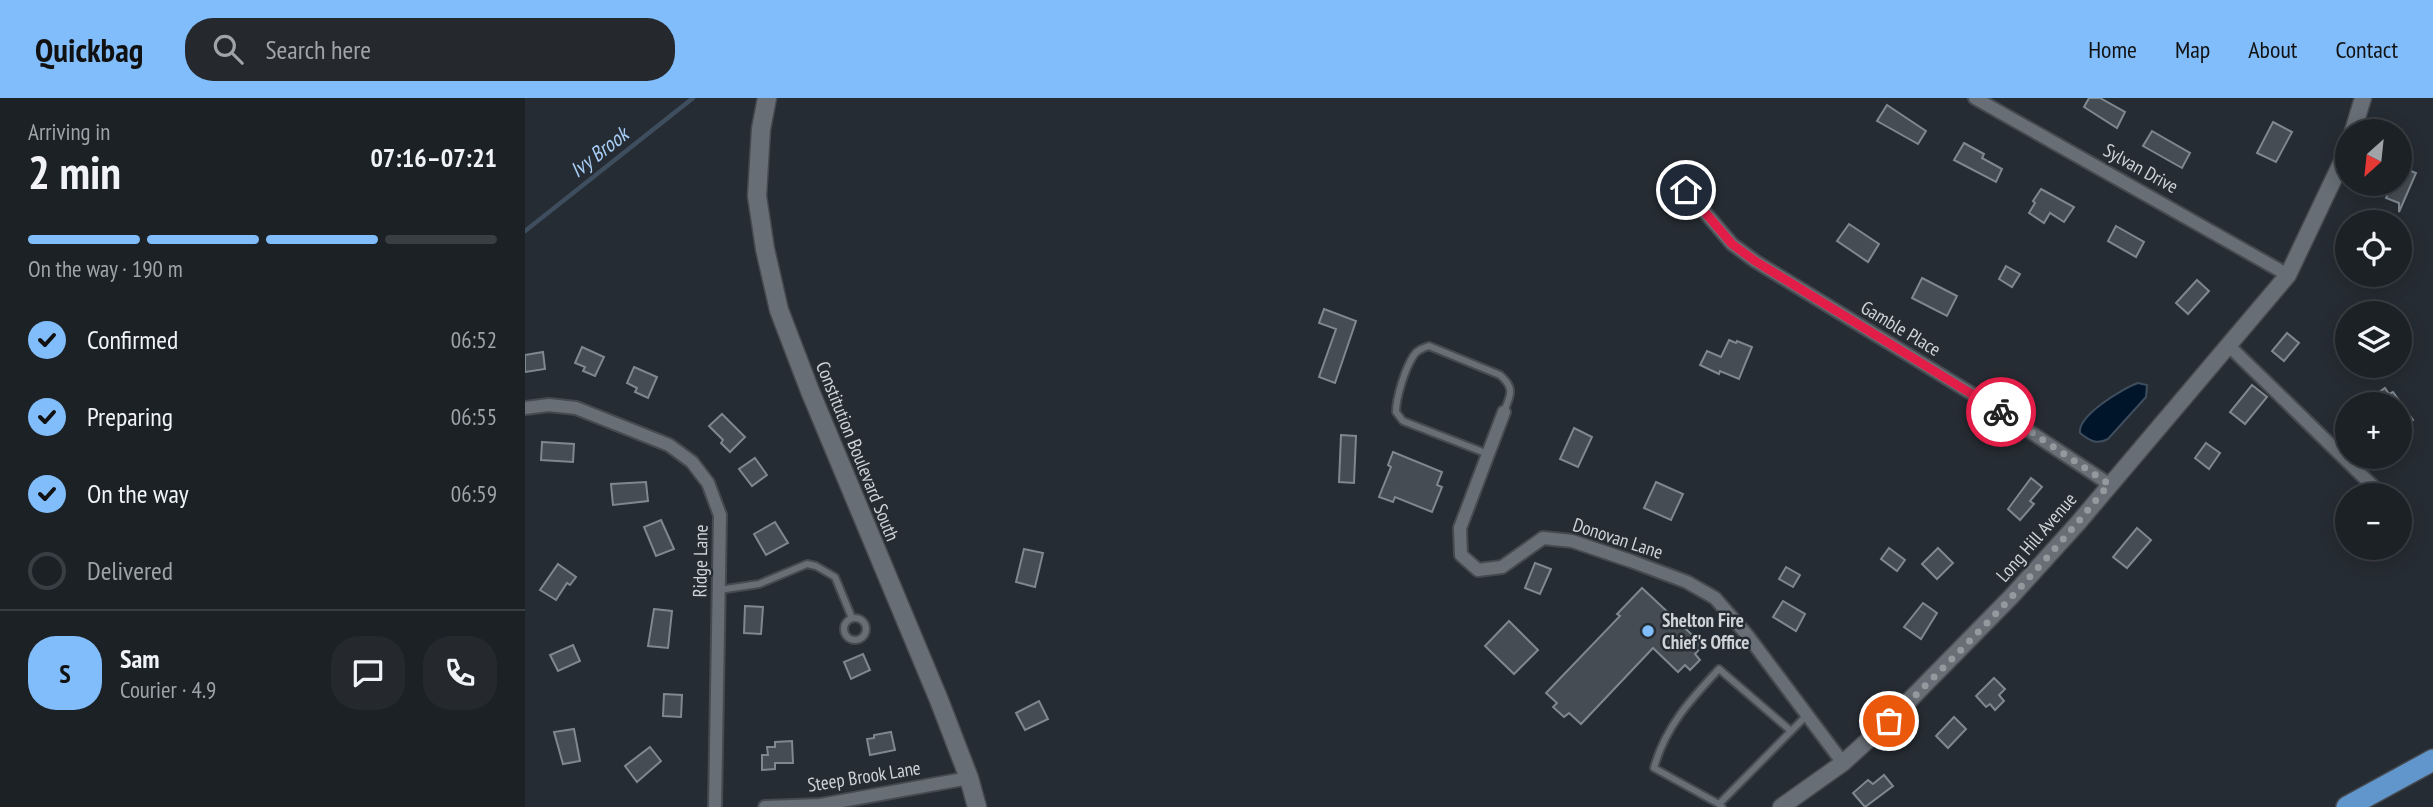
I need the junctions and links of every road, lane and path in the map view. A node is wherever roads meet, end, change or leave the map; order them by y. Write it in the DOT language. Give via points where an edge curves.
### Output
graph roads {
  1 [pos="767,98"];
  2 [pos="1975,98"];
  3 [pos="2363,98"];
  4 [pos="2357,119"];
  5 [pos="2335,176"];
  6 [pos="1686,190"];
  7 [pos="2288,275"];
  8 [pos="2228,345"];
  9 [pos="525,408"];
  10 [pos="1504,412"];
  11 [pos="1488,454"];
  12 [pos="2370,483"];
  13 [pos="2109,484"];
  14 [pos="719,590"];
  15 [pos="852,618"];
  16 [pos="1807,715"];
  17 [pos="1791,731"];
  18 [pos="2433,760"];
  19 [pos="1843,762"];
  20 [pos="969,778"];
  21 [pos="1720,805"];
  22 [pos="715,807"];
  23 [pos="765,807"];
  24 [pos="977,807"];
  25 [pos="1781,807"];
  26 [pos="2347,807"];
  1 -- 20 [label="main road, Constitution Boulevard South" via="757,195 779,310"];
  2 -- 7 [label="street, Sylvan Drive"];
  3 -- 4 [label="street"];
  5 -- 7 [label="street, Long Hill Avenue"];
  6 -- 13 [label="street, Gamble Place" via="1732,244 1755,261"];
  7 -- 8 [label="street, Long Hill Avenue"];
  8 -- 12 [label="street"];
  8 -- 13 [label="street, Long Hill Avenue"];
  9 -- 14 [label="street, Ridge Lane" via="549,404 576,408 669,445 692,462 708,483 720,515"];
  10 -- 11 [label="street, Donovan Lane"];
  10 -- 11 [label="lane" via="1511,391 1500,375 1429,346 1413,356 1396,412 1403,421"];
  11 -- 16 [label="street, Donovan Lane" via="1460,528 1461,555 1478,570 1502,568 1543,538 1572,541 1687,582 1715,598"];
  13 -- 19 [label="street, Long Hill Avenue" via="1935,677"];
  14 -- 15 [label="lane" via="759,584 807,564 835,577"];
  14 -- 22 [label="street, Ridge Lane"];
  16 -- 17 [label="lane"];
  16 -- 19 [label="street, Donovan Lane"];
  17 -- 21 [label="lane"];
  17 -- 21 [label="lane" via="1719,669 1683,707 1654,768"];
  18 -- 26 [label="highway"];
  19 -- 25 [label="street, Long Hill Avenue"];
  20 -- 23 [label="street, Steep Brook Lane" via="820,805"];
  20 -- 24 [label="main road, Constitution Boulevard South"];
}
